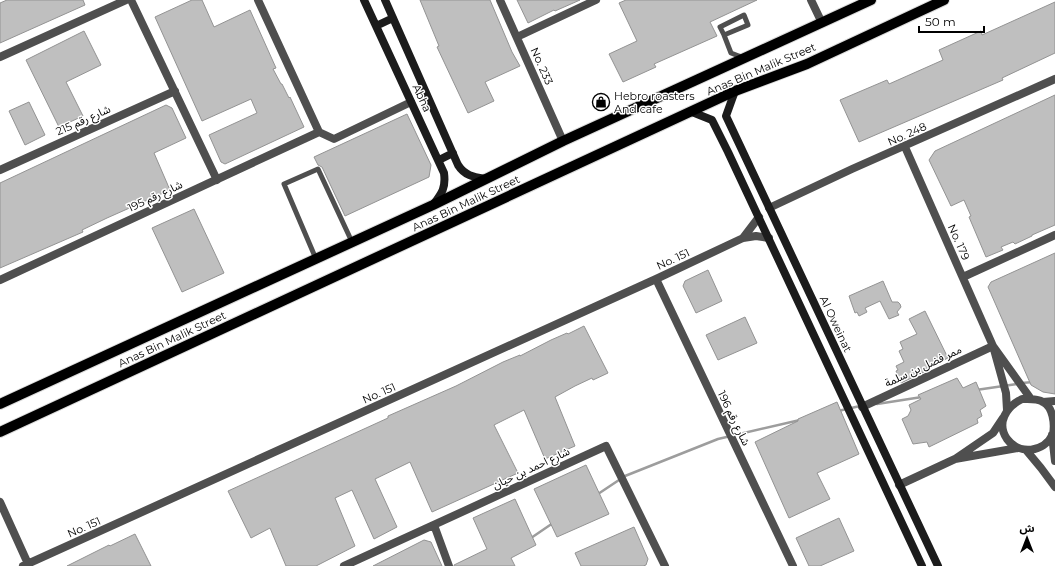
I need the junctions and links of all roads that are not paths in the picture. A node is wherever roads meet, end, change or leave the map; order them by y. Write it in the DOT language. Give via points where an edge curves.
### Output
graph roads {
  1 [pos="126,0"];
  2 [pos="131,0"];
  3 [pos="258,0"];
  4 [pos="364,0"];
  5 [pos="385,0"];
  6 [pos="500,0"];
  7 [pos="596,0"];
  8 [pos="811,0"];
  9 [pos="871,0"];
  10 [pos="944,0"];
  11 [pos="393,18"];
  12 [pos="822,23"];
  13 [pos="376,26"];
  14 [pos="724,35"];
  15 [pos="517,37"];
  16 [pos="0,56"];
  17 [pos="745,58"];
  18 [pos="1055,79"];
  19 [pos="175,91"];
  20 [pos="735,91"];
  21 [pos="411,102"];
  22 [pos="692,112"];
  23 [pos="319,132"];
  24 [pos="563,142"];
  25 [pos="739,144"];
  26 [pos="905,147"];
  27 [pos="728,152"];
  28 [pos="453,153"];
  29 [pos="439,160"];
  30 [pos="0,170"];
  31 [pos="217,180"];
  32 [pos="486,180"];
  33 [pos="433,205"];
  34 [pos="769,208"];
  35 [pos="759,217"];
  36 [pos="1055,235"];
  37 [pos="742,238"];
  38 [pos="769,238"];
  39 [pos="352,242"];
  40 [pos="316,259"];
  41 [pos="963,277"];
  42 [pos="0,280"];
  43 [pos="656,280"];
  44 [pos="993,346"];
  45 [pos="1031,398"];
  46 [pos="1055,400"];
  47 [pos="1043,402"];
  48 [pos="0,404"];
  49 [pos="862,407"];
  50 [pos="1007,410"];
  51 [pos="1003,418"];
  52 [pos="1054,430"];
  53 [pos="0,432"];
  54 [pos="1022,449"];
  55 [pos="955,459"];
  56 [pos="1055,461"];
  57 [pos="891,468"];
  58 [pos="879,473"];
  59 [pos="899,485"];
  60 [pos="1055,487"];
  61 [pos="906,500"];
  62 [pos="0,502"];
  63 [pos="893,505"];
  64 [pos="434,525"];
  65 [pos="27,565"];
  66 [pos="344,566"];
  67 [pos="449,566"];
  68 [pos="665,566"];
  69 [pos="793,566"];
  70 [pos="922,566"];
  71 [pos="938,566"];
  1 -- 16 [label="street"];
  2 -- 19 [label="street"];
  3 -- 23 [label="street"];
  4 -- 13 [label="street, Abha"];
  5 -- 11 [label="street, Abha"];
  6 -- 15 [label="street, No. 233"];
  7 -- 15 [label="street"];
  8 -- 12 [label="street"];
  9 -- 12 [label="main road, Anas Bin Malik Street"];
  10 -- 20 [label="main road, Anas Bin Malik Street" via="806,64"];
  11 -- 13 [label="street"];
  11 -- 28 [label="street, Abha"];
  12 -- 17 [label="main road, Anas Bin Malik Street"];
  13 -- 21 [label="street, Abha"];
  14 -- 14 [label="lane" via="748,25 744,15 720,27"];
  14 -- 17 [label="lane" via="731,53"];
  15 -- 24 [label="street, No. 233"];
  17 -- 24 [label="main road, Anas Bin Malik Street"];
  18 -- 26 [label="street, No. 248"];
  19 -- 30 [label="street, شارع رقم 215"];
  19 -- 31 [label="street"];
  20 -- 22 [label="main road, Anas Bin Malik Street"];
  20 -- 25 [label="street, Al Oweinat" via="726,116"];
  21 -- 23 [label="street" via="334,139"];
  21 -- 29 [label="street, Abha"];
  22 -- 27 [label="street" via="712,120"];
  22 -- 53 [label="main road, Anas Bin Malik Street"];
  23 -- 31 [label="street, شارع رقم 195"];
  24 -- 32 [label="main road, Anas Bin Malik Street"];
  25 -- 27 [label="street" via="732,136 727,136 725,139"];
  25 -- 34 [label="street, Al Oweinat"];
  26 -- 34 [label="street, No. 248"];
  26 -- 41 [label="street, No. 179"];
  27 -- 35 [label="street"];
  28 -- 29 [label="street"];
  28 -- 32 [label="street, Abha" via="462,172"];
  29 -- 33 [label="street, Abha" via="444,173 444,190"];
  31 -- 42 [label="street, شارع رقم 195"];
  32 -- 33 [label="main road, Anas Bin Malik Street"];
  33 -- 39 [label="main road, Anas Bin Malik Street"];
  34 -- 49 [label="street, Al Oweinat"];
  35 -- 37 [label="street, No. 151"];
  35 -- 38 [label="street"];
  36 -- 41 [label="street"];
  37 -- 38 [label="street, No. 151"];
  37 -- 43 [label="street, No. 151"];
  38 -- 58 [label="street"];
  39 -- 40 [label="main road, Anas Bin Malik Street"];
  39 -- 40 [label="lane" via="318,169 284,184"];
  40 -- 48 [label="main road, Anas Bin Malik Street"];
  41 -- 44 [label="street, No. 179"];
  43 -- 65 [label="street, No. 151"];
  43 -- 69 [label="street, شارع رقم 196"];
  44 -- 45 [label="street, No. 179"];
  44 -- 49 [label="street, ممر فضل بن سلمة"];
  44 -- 50 [label="street, No. 179" via="1006,393"];
  45 -- 47 [label="street"];
  45 -- 50 [label="street" via="1022,399"];
  46 -- 47 [label="street"];
  47 -- 52 [label="street" via="1054,419"];
  49 -- 57 [label="street, Al Oweinat"];
  50 -- 51 [label="street"];
  51 -- 54 [label="street" via="1005,436 1010,443"];
  51 -- 55 [label="street" via="993,433"];
  52 -- 54 [label="street" via="1041,447 1034,450"];
  52 -- 56 [label="street"];
  54 -- 55 [label="street"];
  54 -- 60 [label="street"];
  55 -- 59 [label="street"];
  57 -- 58 [label="street"];
  57 -- 59 [label="street, Al Oweinat"];
  58 -- 63 [label="street"];
  59 -- 61 [label="street, Al Oweinat"];
  61 -- 63 [label="street"];
  61 -- 71 [label="street, Al Oweinat"];
  62 -- 65 [label="street"];
  63 -- 70 [label="street"];
  64 -- 66 [label="street, شارع احمد بن حيان"];
  64 -- 67 [label="street"];
  64 -- 68 [label="street, شارع احمد بن حيان" via="606,446"];
}
